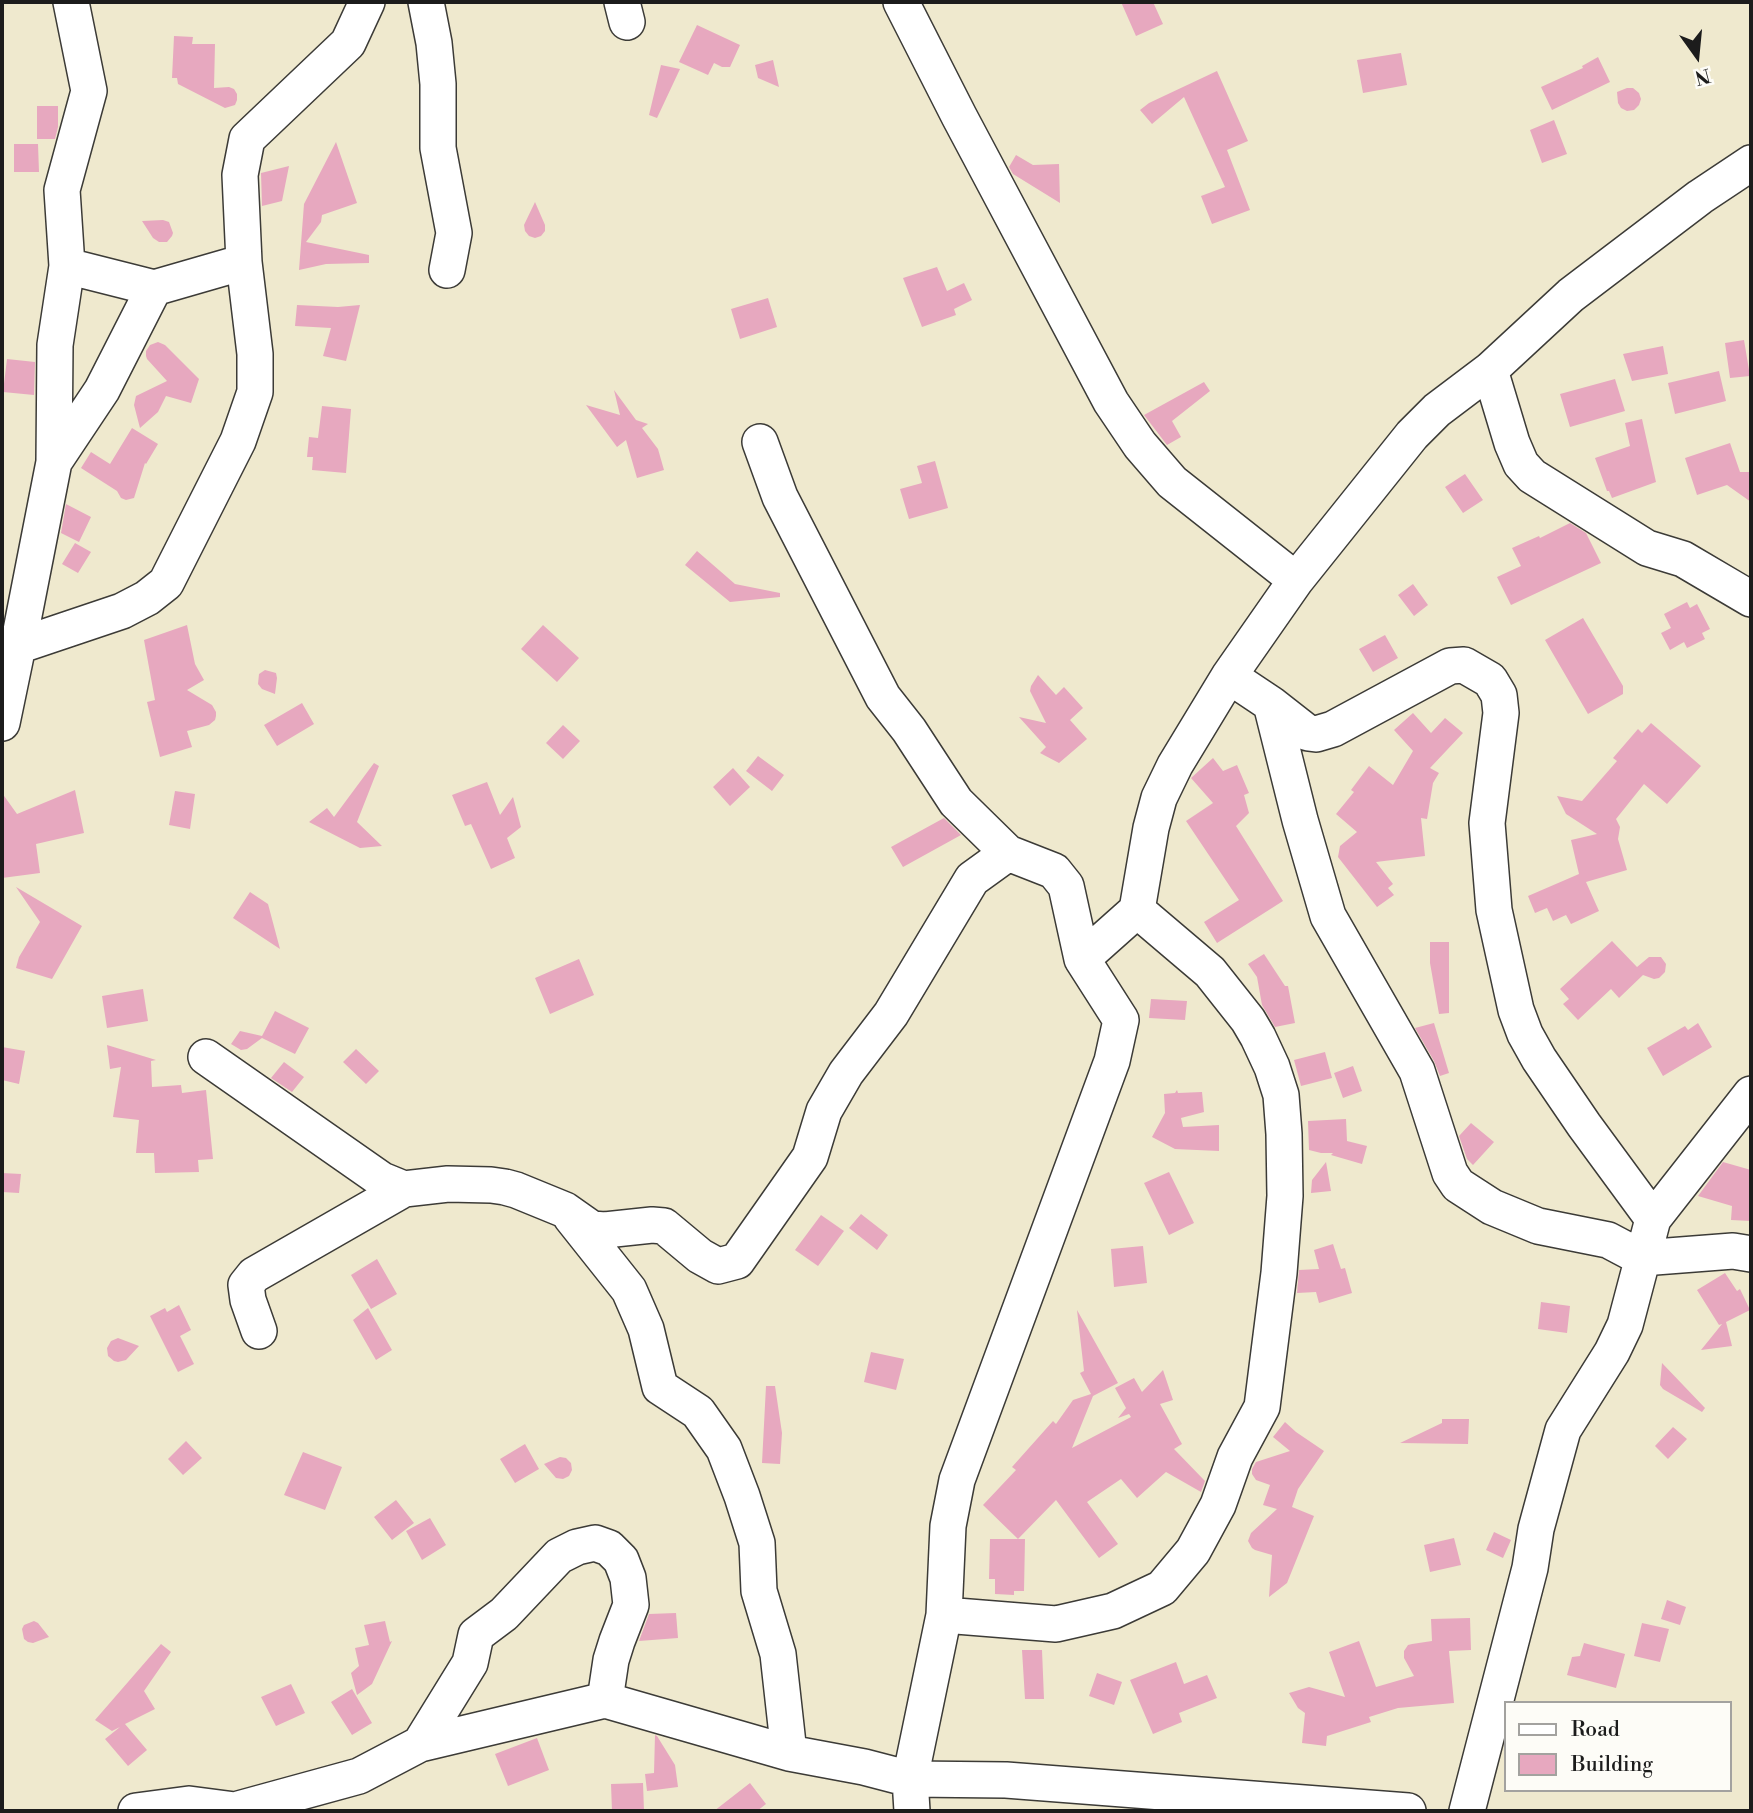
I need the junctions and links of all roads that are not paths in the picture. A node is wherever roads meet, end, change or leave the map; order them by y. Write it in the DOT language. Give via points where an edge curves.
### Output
graph roads {
  1 [pos="71,2"];
  2 [pos="368,2"];
  3 [pos="426,2"];
  4 [pos="901,2"];
  5 [pos="1751,163"];
  6 [pos="243,262"];
  7 [pos="68,266"];
  8 [pos="447,270"];
  9 [pos="154,288"];
  10 [pos="1490,370"];
  11 [pos="760,442"];
  12 [pos="54,461"];
  13 [pos="1296,580"];
  14 [pos="1751,599"];
  15 [pos="10,647"];
  16 [pos="1229,676"];
  17 [pos="1271,705"];
  18 [pos="2,723"];
  19 [pos="1008,853"];
  20 [pos="1138,910"];
  21 [pos="1082,959"];
  22 [pos="206,1057"];
  23 [pos="1751,1094"];
  24 [pos="404,1189"];
  25 [pos="565,1210"];
  26 [pos="1653,1219"];
  27 [pos="1751,1254"];
  28 [pos="1642,1258"];
  29 [pos="259,1331"];
  30 [pos="944,1615"];
  31 [pos="605,1700"];
  32 [pos="420,1744"];
  33 [pos="789,1753"];
  34 [pos="911,1795"];
  35 [pos="188,1808"];
  36 [pos="136,1811"];
  37 [pos="1408,1811"];
  38 [pos="1467,1811"];
  1 -- 7 [label="street" via="89,91 62,190"];
  2 -- 6 [label="street" via="348,43 247,139 240,175"];
  3 -- 8 [label="street" via="438,84 438,148 454,233"];
  4 -- 13 [label="street" via="1111,402 1140,445 1172,482"];
  5 -- 10 [label="street" via="1571,295"];
  6 -- 9 [label="street"];
  6 -- 15 [label="street" via="255,354 255,393 238,441 166,583 122,611"];
  7 -- 9 [label="street"];
  7 -- 12 [label="street" via="55,345"];
  9 -- 12 [label="street" via="102,390"];
  10 -- 13 [label="street" via="1412,435"];
  10 -- 14 [label="street" via="1512,443 1532,476 1647,548 1683,559"];
  11 -- 19 [label="street" via="780,497 883,697 956,802"];
  12 -- 15 [label="street"];
  13 -- 16 [label="street"];
  15 -- 18 [label="street"];
  16 -- 17 [label="street"];
  16 -- 20 [label="street" via="1159,798"];
  17 -- 26 [label="street" via="1316,734 1450,666 1464,665 1490,680 1499,695 1501,713 1487,823 1494,910 1516,1010 1539,1059"];
  17 -- 28 [label="street" via="1328,916 1417,1071 1458,1185 1538,1226 1608,1240"];
  19 -- 21 [label="street" via="1054,871 1066,886"];
  19 -- 25 [label="street" via="972,879 891,1014 846,1073 824,1111 810,1157 737,1261 718,1266 664,1226 592,1229"];
  20 -- 21 [label="street"];
  20 -- 30 [label="street" via="1210,972 1248,1020 1281,1095 1284,1209 1262,1407 1193,1552 1162,1588 1114,1611 1056,1624"];
  21 -- 30 [label="street" via="1121,1020 1112,1062 957,1480 948,1526"];
  22 -- 24 [label="street" via="382,1180"];
  23 -- 26 [label="street"];
  24 -- 25 [label="street" via="491,1185"];
  24 -- 29 [label="street" via="254,1275 246,1286"];
  25 -- 33 [label="street" via="629,1290 646,1329 660,1387 698,1412 724,1449 757,1544 760,1591 778,1654"];
  26 -- 28 [label="street"];
  27 -- 28 [label="street" via="1733,1251"];
  28 -- 38 [label="street" via="1625,1325 1563,1430"];
  30 -- 34 [label="street"];
  31 -- 32 [label="street"];
  31 -- 32 [label="street" via="611,1660 631,1605 621,1560 595,1543 559,1556 504,1614 476,1635 470,1663"];
  31 -- 33 [label="street"];
  32 -- 35 [label="street" via="359,1776 235,1810"];
  33 -- 34 [label="street" via="864,1767"];
  34 -- 37 [label="street" via="1006,1780"];
  35 -- 36 [label="street"];
}
